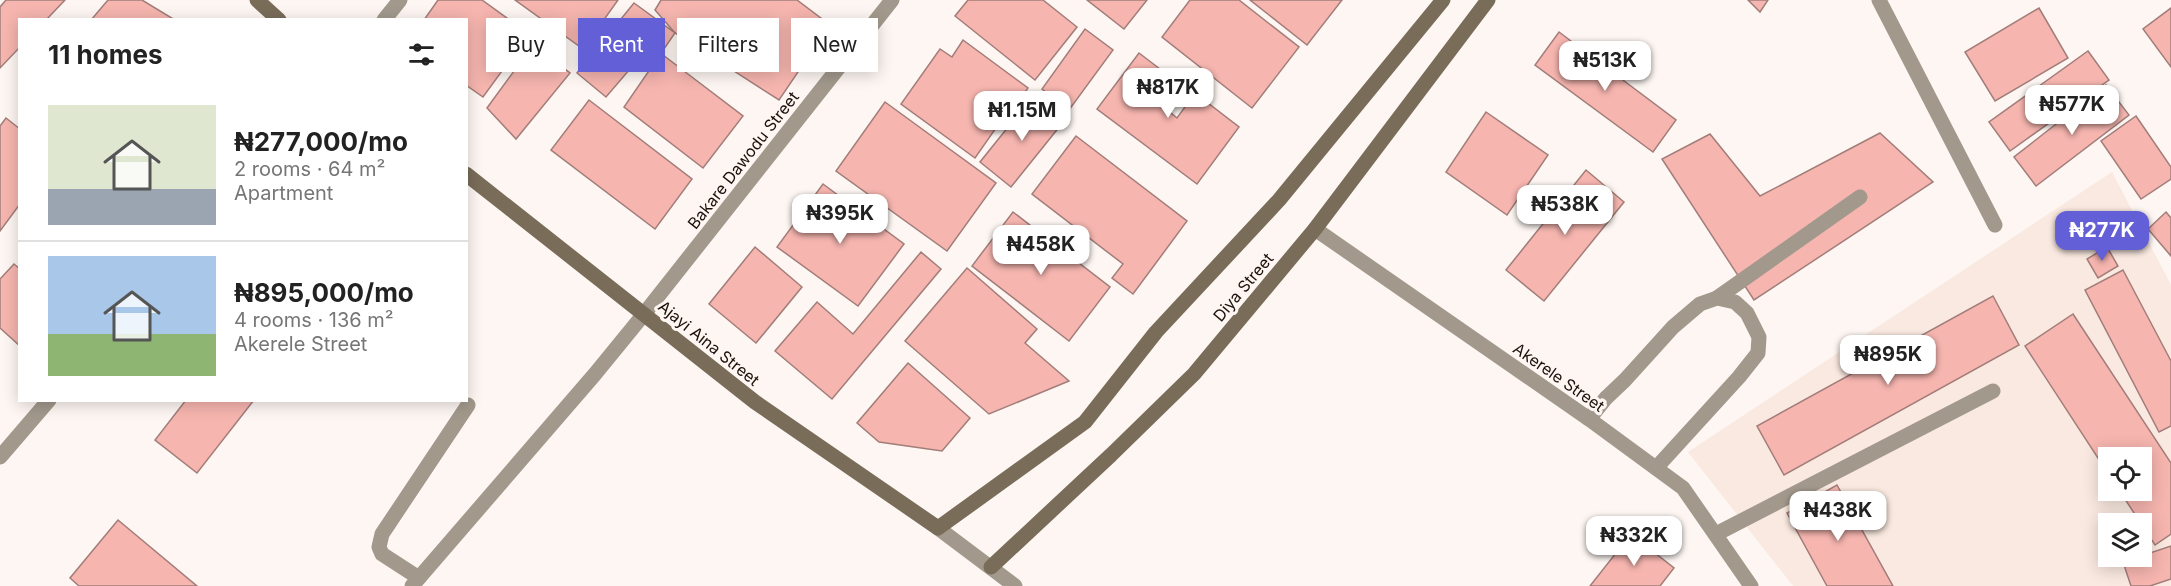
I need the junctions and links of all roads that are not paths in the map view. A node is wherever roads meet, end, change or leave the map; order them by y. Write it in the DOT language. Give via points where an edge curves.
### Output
graph roads {
  1 [pos="257,0"];
  2 [pos="400,0"];
  3 [pos="892,0"];
  4 [pos="1443,0"];
  5 [pos="1488,0"];
  6 [pos="1879,0"];
  7 [pos="277,18"];
  8 [pos="386,18"];
  9 [pos="468,176"];
  10 [pos="1860,196"];
  11 [pos="1995,225"];
  12 [pos="1315,229"];
  13 [pos="1717,298"];
  14 [pos="644,314"];
  15 [pos="1994,391"];
  16 [pos="47,402"];
  17 [pos="468,405"];
  18 [pos="1589,419"];
  19 [pos="0,457"];
  20 [pos="1656,468"];
  21 [pos="938,528"];
  22 [pos="1716,534"];
  23 [pos="991,567"];
  24 [pos="416,582"];
  25 [pos="1015,586"];
  26 [pos="1751,586"];
  1 -- 7 [label="main road"];
  2 -- 8 [label="street"];
  3 -- 14 [label="street, Bakare Dawodu Street"];
  4 -- 21 [label="main road, Diya Street" via="1279,200 1156,332 1085,422"];
  5 -- 12 [label="main road, Diya Street"];
  6 -- 11 [label="street"];
  9 -- 14 [label="main road, Ajayi Aina Street"];
  10 -- 13 [label="street"];
  12 -- 18 [label="street, Akerele Street"];
  12 -- 23 [label="main road, Diya Street" via="1194,374"];
  13 -- 18 [label="street" via="1700,304 1673,327"];
  13 -- 20 [label="street" via="1735,302 1747,313 1759,337 1758,353"];
  14 -- 21 [label="main road, Ajayi Aina Street" via="755,402"];
  14 -- 24 [label="street, Bakare Dawodu Street"];
  15 -- 22 [label="street"];
  16 -- 19 [label="street"];
  17 -- 24 [label="street" via="382,534 382,554"];
  18 -- 20 [label="street, Akerele Street"];
  20 -- 22 [label="street, Akerele Street" via="1683,488"];
  21 -- 23 [label="street"];
  22 -- 26 [label="street, Akerele Street"];
  23 -- 25 [label="street"];
}
